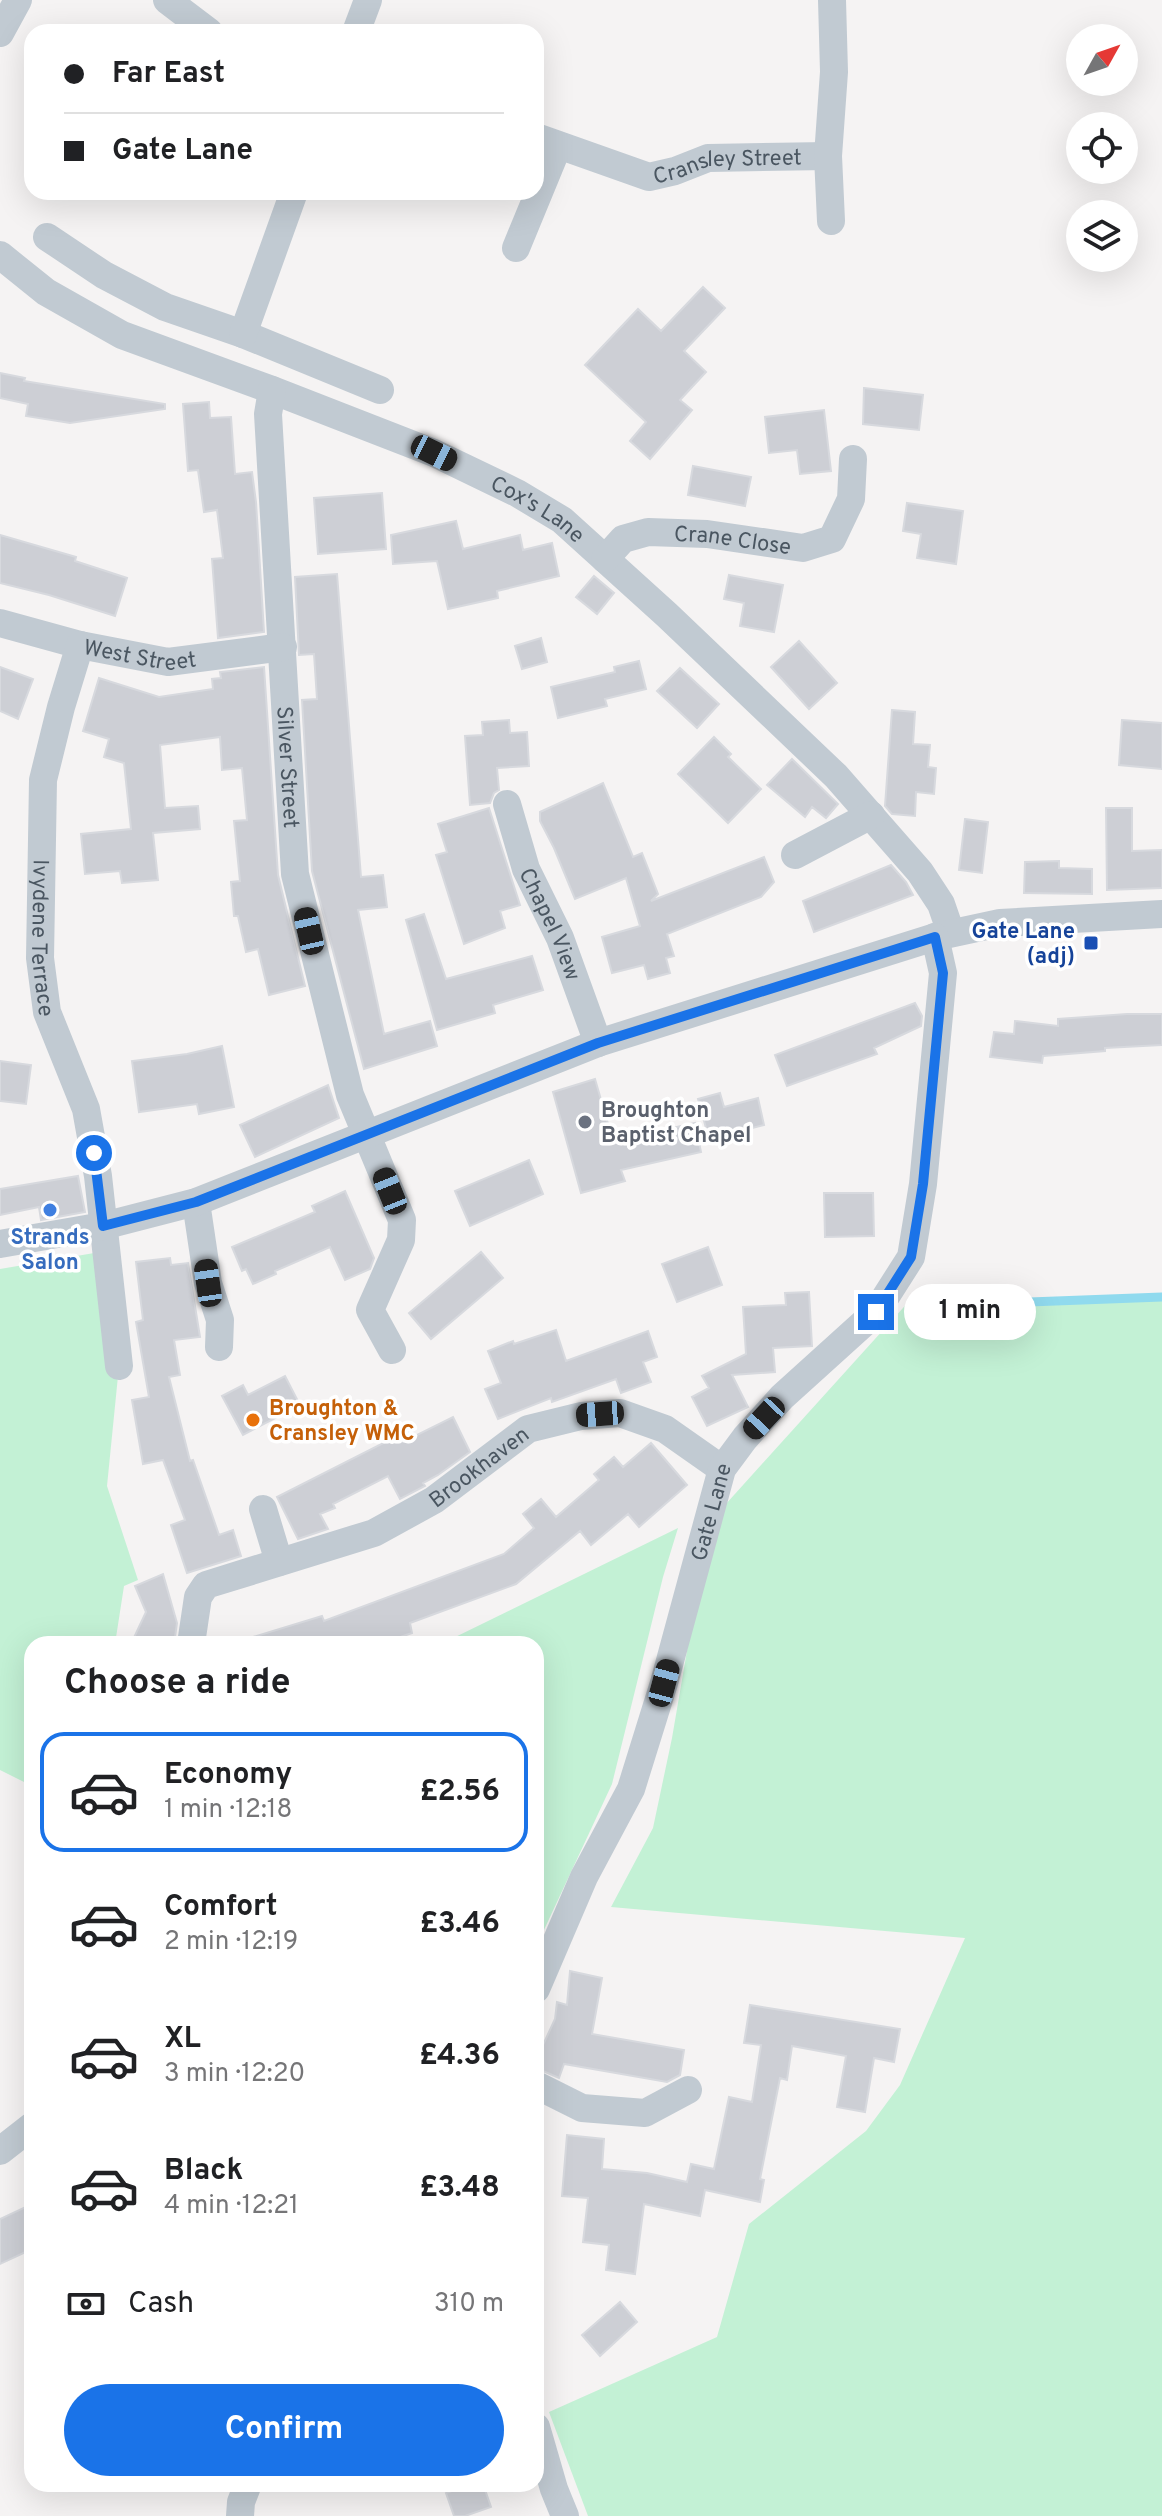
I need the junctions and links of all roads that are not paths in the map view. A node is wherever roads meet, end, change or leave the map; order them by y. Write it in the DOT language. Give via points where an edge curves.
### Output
graph roads {
  1 [pos="18,0"];
  2 [pos="167,0"];
  3 [pos="368,0"];
  4 [pos="832,0"];
  5 [pos="198,24"];
  6 [pos="359,24"];
  7 [pos="0,33"];
  8 [pos="547,142"];
  9 [pos="828,156"];
  10 [pos="291,200"];
  11 [pos="530,200"];
  12 [pos="831,221"];
  13 [pos="47,237"];
  14 [pos="516,248"];
  15 [pos="0,255"];
  16 [pos="243,334"];
  17 [pos="272,390"];
  18 [pos="380,390"];
  19 [pos="853,459"];
  20 [pos="605,559"];
  21 [pos="0,623"];
  22 [pos="80,645"];
  23 [pos="283,647"];
  24 [pos="507,804"];
  25 [pos="871,815"];
  26 [pos="795,855"];
  27 [pos="1162,914"];
  28 [pos="943,935"];
  29 [pos="598,1043"];
  30 [pos="367,1134"];
  31 [pos="196,1202"];
  32 [pos="103,1226"];
  33 [pos="0,1244"];
  34 [pos="219,1347"];
  35 [pos="392,1350"];
  36 [pos="119,1366"];
  37 [pos="722,1469"];
  38 [pos="263,1509"];
  39 [pos="279,1562"];
  40 [pos="192,1636"];
  41 [pos="544,1970"];
  42 [pos="544,2089"];
  43 [pos="688,2090"];
  44 [pos="24,2132"];
  45 [pos="0,2151"];
  46 [pos="544,2455"];
  47 [pos="245,2492"];
  48 [pos="240,2516"];
  49 [pos="565,2516"];
  1 -- 7 [label="street"];
  2 -- 5 [label="street"];
  3 -- 6 [label="street"];
  4 -- 9 [label="street, Cransley Street"];
  8 -- 9 [label="street, Cransley Street" via="649,177 708,158"];
  9 -- 12 [label="street, Cransley Street"];
  10 -- 16 [label="street"];
  11 -- 14 [label="street"];
  13 -- 16 [label="street" via="165,307"];
  15 -- 17 [label="street, Cox's Lane" via="46,292 122,335"];
  16 -- 18 [label="street"];
  17 -- 20 [label="street, Cox's Lane" via="434,453 517,493 562,520"];
  17 -- 23 [label="street, Silver Street" via="268,414"];
  19 -- 20 [label="street, Crane Close" via="851,499 832,539 803,548 707,534 648,532 623,539"];
  20 -- 25 [label="street, Cox's Lane"];
  21 -- 22 [label="street, West Street"];
  22 -- 23 [label="street, West Street" via="168,662"];
  22 -- 32 [label="street, Ivydene Terrace" via="43,780 40,958 47,1012 86,1109"];
  23 -- 30 [label="street, Silver Street" via="295,874 350,1095"];
  24 -- 29 [label="street, Chapel View" via="526,869 560,938"];
  25 -- 26 [label="street"];
  25 -- 28 [label="street, Cox's Lane" via="941,904"];
  27 -- 28 [label="street" via="1000,923"];
  28 -- 29 [label="street"];
  28 -- 37 [label="street, Gate Lane" via="925,1170 911,1257 876,1312 782,1397"];
  29 -- 30 [label="street"];
  30 -- 31 [label="street"];
  30 -- 35 [label="street, Silver Street" via="402,1220 401,1240 370,1310"];
  31 -- 32 [label="street"];
  31 -- 34 [label="street" via="208,1283 220,1320"];
  32 -- 33 [label="street"];
  32 -- 36 [label="street, Ivydene Terrace"];
  37 -- 39 [label="street, Brookhaven" via="665,1429 620,1413 581,1416 528,1429 434,1500 374,1533"];
  37 -- 41 [label="street, Gate Lane" via="631,1789 584,1877"];
  38 -- 39 [label="street"];
  39 -- 40 [label="street, Brookhaven" via="206,1585 198,1597"];
  42 -- 43 [label="street" via="582,2108 645,2113"];
  44 -- 45 [label="street"];
  46 -- 49 [label="street"];
  47 -- 48 [label="street"];
}
